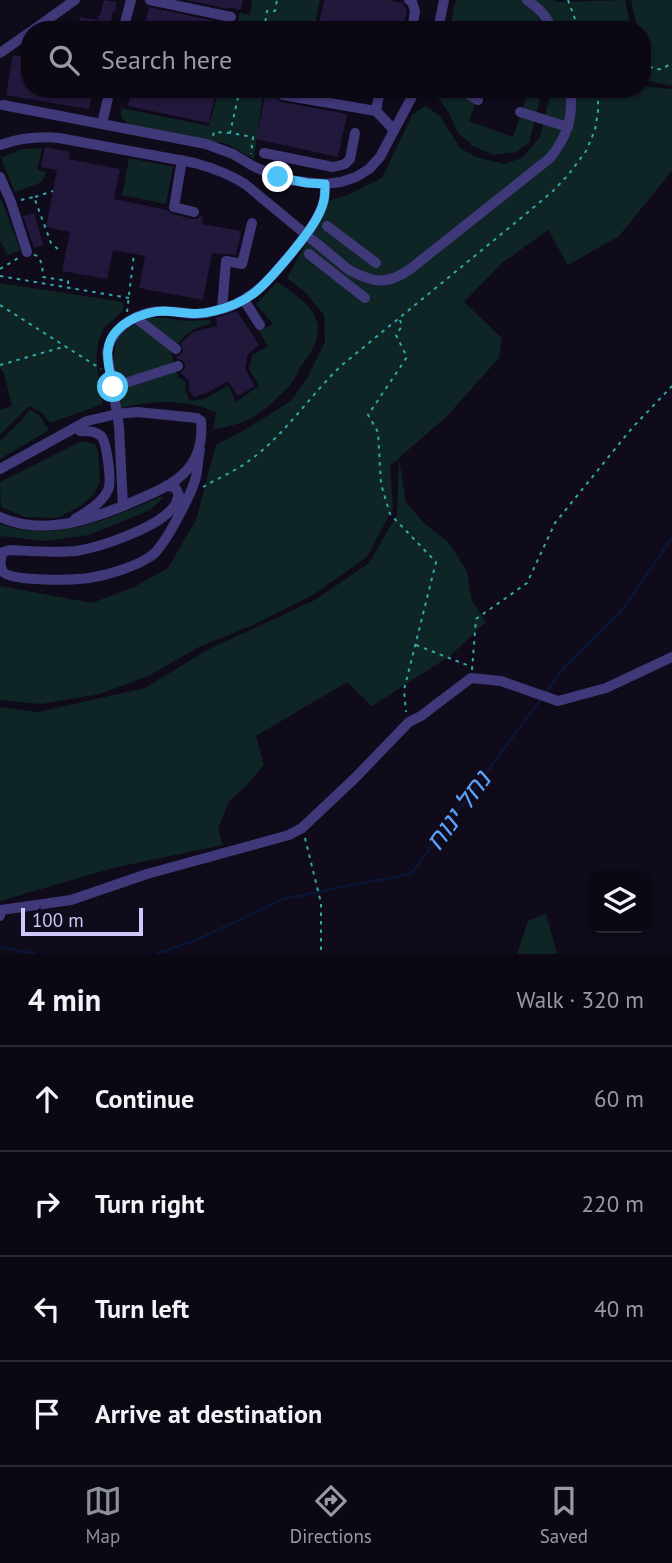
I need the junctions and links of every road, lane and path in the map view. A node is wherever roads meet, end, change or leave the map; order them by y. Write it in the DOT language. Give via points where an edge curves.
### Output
graph roads {
  1 [pos="74,0"];
  2 [pos="131,0"];
  3 [pos="150,0"];
  4 [pos="277,0"];
  5 [pos="409,0"];
  6 [pos="444,0"];
  7 [pos="527,0"];
  8 [pos="568,0"];
  9 [pos="231,17"];
  10 [pos="45,21"];
  11 [pos="125,21"];
  12 [pos="265,21"];
  13 [pos="413,21"];
  14 [pos="440,21"];
  15 [pos="547,21"];
  16 [pos="576,21"];
  17 [pos="21,38"];
  18 [pos="0,53"];
  19 [pos="672,62"];
  20 [pos="651,67"];
  21 [pos="108,98"];
  22 [pos="238,98"];
  23 [pos="300,98"];
  24 [pos="378,98"];
  25 [pos="411,98"];
  26 [pos="475,98"];
  27 [pos="570,98"];
  28 [pos="598,98"];
  29 [pos="478,100"];
  30 [pos="2,104"];
  31 [pos="376,111"];
  32 [pos="520,112"];
  33 [pos="102,124"];
  34 [pos="568,127"];
  35 [pos="394,130"];
  36 [pos="355,132"];
  37 [pos="230,133"];
  38 [pos="0,145"];
  39 [pos="212,146"];
  40 [pos="264,153"];
  41 [pos="279,156"];
  42 [pos="182,160"];
  43 [pos="249,164"];
  44 [pos="278,177"];
  45 [pos="1,182"];
  46 [pos="325,184"];
  47 [pos="53,191"];
  48 [pos="34,197"];
  49 [pos="11,202"];
  50 [pos="194,212"];
  51 [pos="252,223"];
  52 [pos="327,226"];
  53 [pos="307,234"];
  54 [pos="340,236"];
  55 [pos="59,250"];
  56 [pos="327,251"];
  57 [pos="27,252"];
  58 [pos="134,254"];
  59 [pos="309,254"];
  60 [pos="318,261"];
  61 [pos="376,263"];
  62 [pos="0,269"];
  63 [pos="0,276"];
  64 [pos="68,288"];
  65 [pos="129,298"];
  66 [pos="365,298"];
  67 [pos="244,300"];
  68 [pos="0,305"];
  69 [pos="222,309"];
  70 [pos="136,318"];
  71 [pos="399,318"];
  72 [pos="126,323"];
  73 [pos="260,325"];
  74 [pos="65,346"];
  75 [pos="0,365"];
  76 [pos="111,375"];
  77 [pos="672,386"];
  78 [pos="113,387"];
  79 [pos="117,414"];
  80 [pos="80,431"];
  81 [pos="200,450"];
  82 [pos="0,469"];
  83 [pos="0,474"];
  84 [pos="166,486"];
  85 [pos="190,495"];
  86 [pos="123,506"];
  87 [pos="0,517"];
  88 [pos="62,525"];
  89 [pos="5,550"];
  90 [pos="4,575"];
  91 [pos="415,645"];
  92 [pos="672,657"];
  93 [pos="472,672"];
  94 [pos="409,722"];
  95 [pos="302,828"];
  96 [pos="0,916"];
  97 [pos="321,954"];
  1 -- 10 [label="street"];
  2 -- 11 [label="street"];
  3 -- 9 [label="street"];
  4 -- 12 [label="path" via="275,11 267,11"];
  5 -- 13 [label="street" via="415,11"];
  6 -- 14 [label="street"];
  7 -- 15 [label="street"];
  8 -- 16 [label="path"];
  17 -- 18 [label="street"];
  19 -- 20 [label="path" via="665,68"];
  21 -- 33 [label="street"];
  22 -- 37 [label="path"];
  23 -- 31 [label="street"];
  24 -- 31 [label="street"];
  25 -- 35 [label="street"];
  26 -- 29 [label="street"];
  27 -- 34 [label="street"];
  28 -- 71 [label="path" via="595,130 569,174"];
  30 -- 33 [label="street"];
  31 -- 35 [label="street"];
  32 -- 34 [label="street"];
  33 -- 39 [label="street"];
  34 -- 56 [label="street" via="550,158 399,276 369,279 349,270"];
  35 -- 46 [label="street" via="369,169"];
  36 -- 41 [label="street" via="345,164 333,167"];
  37 -- 39 [label="path" via="214,132"];
  37 -- 43 [label="path" via="253,136"];
  38 -- 42 [label="street" via="37,136"];
  39 -- 43 [label="street"];
  40 -- 41 [label="street"];
  41 -- 44 [label="street"];
  42 -- 50 [label="street" via="174,207"];
  42 -- 53 [label="street" via="245,184"];
  43 -- 44 [label="street"];
  44 -- 46 [label="street"];
  45 -- 49 [label="street"];
  46 -- 53 [label="street" via="324,201"];
  47 -- 48 [label="path"];
  48 -- 49 [label="path"];
  48 -- 55 [label="path" via="51,243"];
  49 -- 57 [label="street"];
  51 -- 69 [label="street" via="242,264 226,261"];
  52 -- 54 [label="street"];
  53 -- 56 [label="street"];
  53 -- 67 [label="street" via="265,285"];
  54 -- 56 [label="street"];
  54 -- 61 [label="street"];
  56 -- 60 [label="street"];
  57 -- 62 [label="path"];
  57 -- 64 [label="path" via="38,256 43,277 68,281"];
  58 -- 65 [label="path"];
  59 -- 60 [label="street"];
  60 -- 66 [label="street"];
  63 -- 64 [label="path"];
  64 -- 65 [label="path"];
  65 -- 72 [label="path"];
  67 -- 69 [label="street"];
  67 -- 73 [label="street"];
  68 -- 74 [label="path"];
  69 -- 70 [label="street" via="197,314 153,312"];
  70 -- 72 [label="street"];
  70 -- 78 [label="street" via="173,347 172,368"];
  71 -- 85 [label="path" via="323,383 250,460"];
  71 -- 91 [label="path" via="402,326 396,335 407,358 368,415 378,432 381,484 390,514 436,562"];
  72 -- 76 [label="street" via="109,342"];
  74 -- 75 [label="path"];
  74 -- 76 [label="path"];
  76 -- 78 [label="street"];
  77 -- 93 [label="path" via="555,523 527,583 476,619"];
  78 -- 79 [label="street"];
  79 -- 80 [label="street"];
  79 -- 81 [label="street" via="197,418 202,431"];
  79 -- 82 [label="street" via="87,421"];
  79 -- 86 [label="street"];
  80 -- 83 [label="street"];
  80 -- 88 [label="street" via="100,435 105,442 110,486 96,505"];
  81 -- 84 [label="street" via="186,472"];
  81 -- 85 [label="street"];
  84 -- 86 [label="street"];
  84 -- 89 [label="street" via="175,487 179,495 175,505 165,516 118,539 75,551"];
  85 -- 90 [label="street" via="159,548 136,563 89,578 45,580"];
  86 -- 88 [label="street"];
  87 -- 88 [label="street" via="24,525"];
  89 -- 90 [label="street" via="0,566"];
  91 -- 93 [label="path"];
  91 -- 94 [label="path" via="404,690"];
  92 -- 93 [label="street" via="606,688 558,701"];
  93 -- 94 [label="street"];
  94 -- 95 [label="street"];
  95 -- 96 [label="street" via="71,900 1,910"];
  95 -- 97 [label="path" via="321,903"];
}
